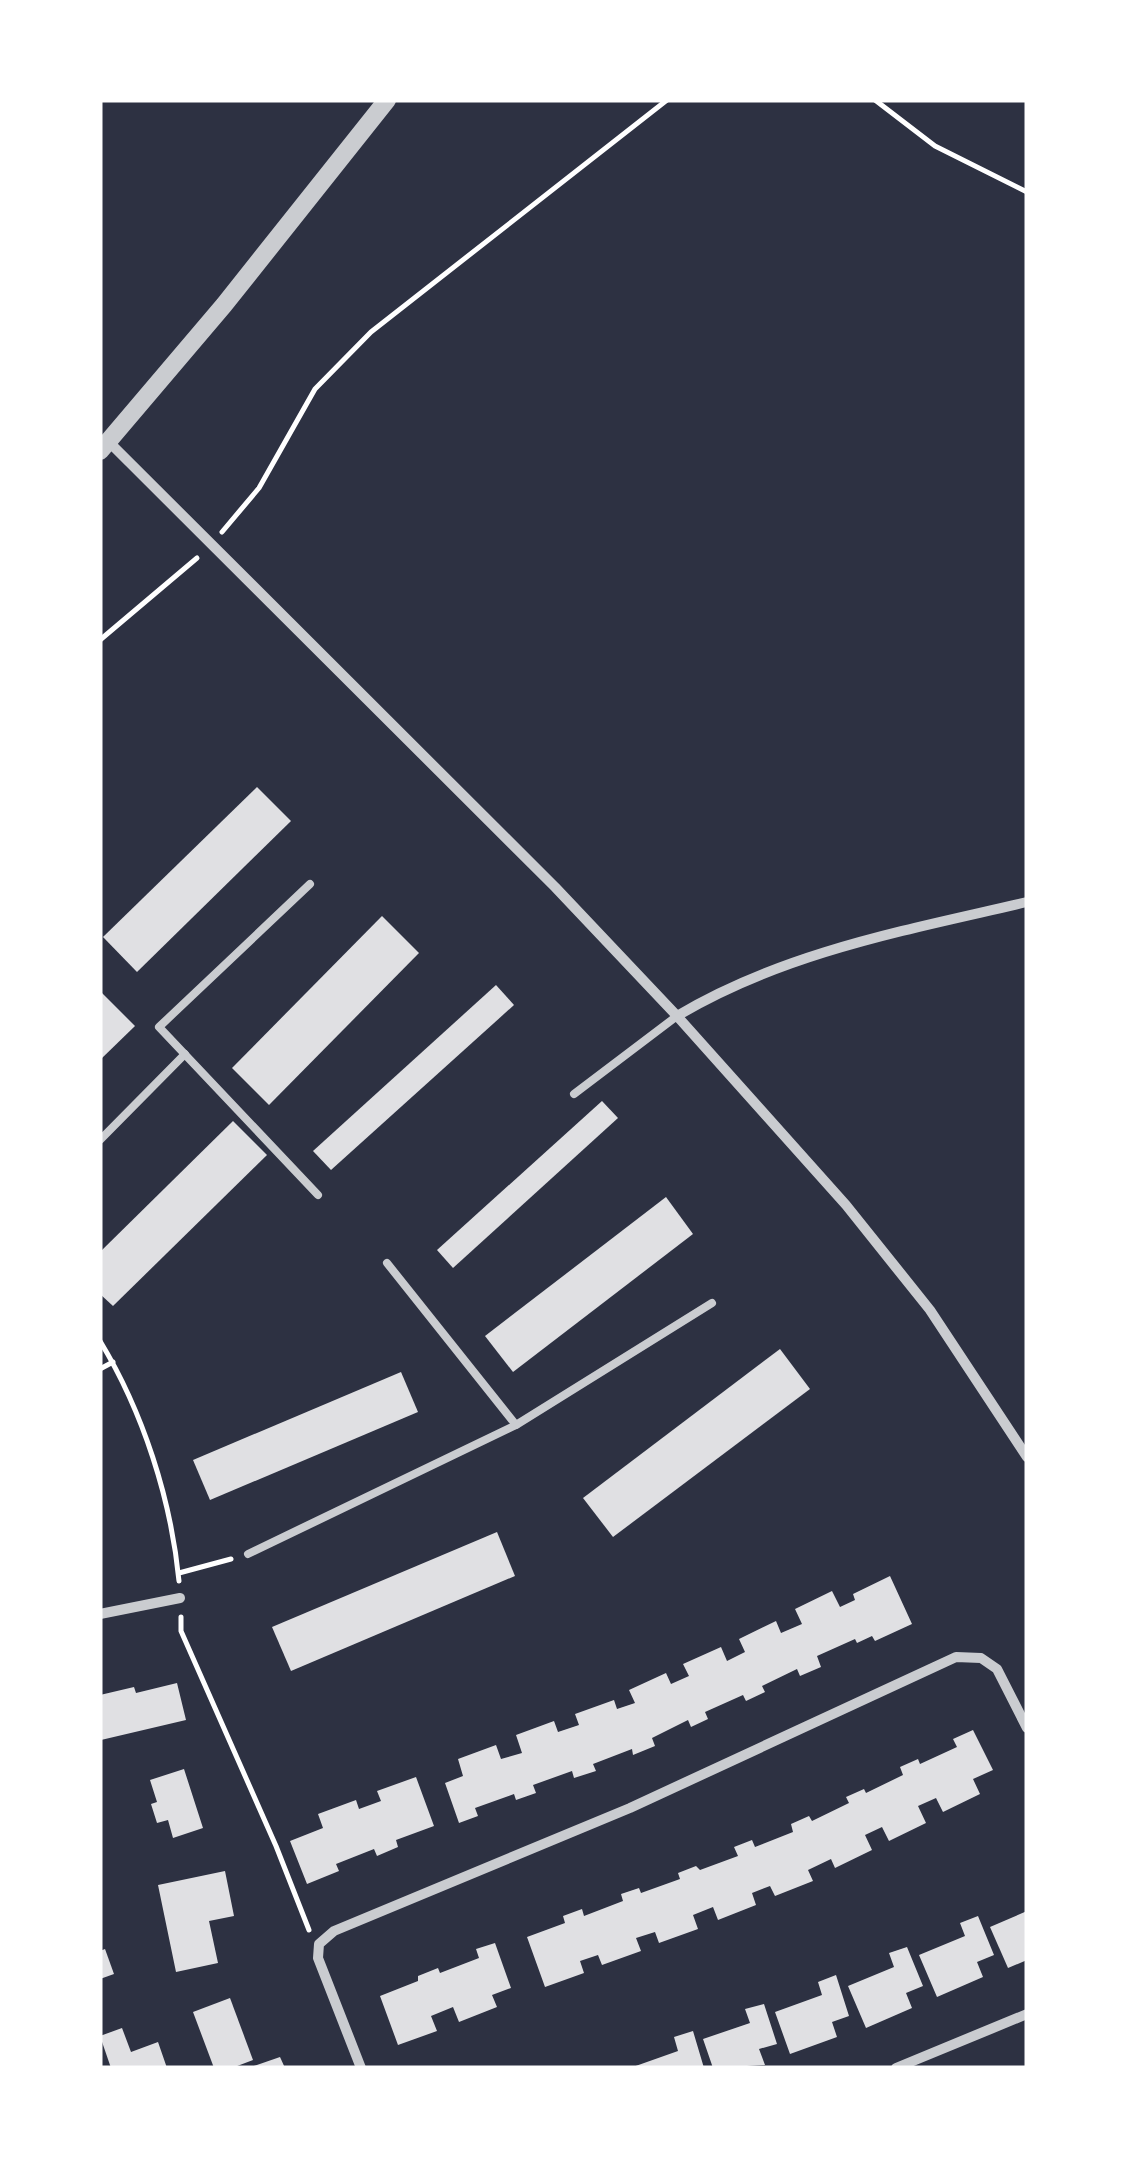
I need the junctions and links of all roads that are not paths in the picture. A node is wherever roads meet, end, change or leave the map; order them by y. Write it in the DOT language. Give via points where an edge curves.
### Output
graph roads {
  1 [pos="387,100"];
  2 [pos="104,446"];
  3 [pos="310,884"];
  4 [pos="1027,902"];
  5 [pos="677,1016"];
  6 [pos="185,1054"];
  7 [pos="574,1094"];
  8 [pos="100,1140"];
  9 [pos="318,1195"];
  10 [pos="387,1263"];
  11 [pos="712,1303"];
  12 [pos="516,1424"];
  13 [pos="1027,1457"];
  14 [pos="248,1554"];
  15 [pos="180,1598"];
  16 [pos="100,1614"];
  17 [pos="1027,1728"];
  18 [pos="1027,2014"];
  19 [pos="361,2068"];
  20 [pos="896,2068"];
  1 -- 2 [label="street"];
  2 -- 5 [label="street" via="212,545"];
  3 -- 6 [label="lane" via="159,1027"];
  4 -- 5 [label="street" via="789,963"];
  5 -- 7 [label="lane"];
  5 -- 13 [label="street" via="894,1265"];
  6 -- 8 [label="lane"];
  6 -- 9 [label="lane"];
  10 -- 12 [label="lane"];
  11 -- 12 [label="lane"];
  12 -- 14 [label="lane"];
  15 -- 16 [label="street"];
  17 -- 19 [label="street" via="998,1669 981,1658 956,1657 630,1808 334,1932 319,1944 318,1958"];
  18 -- 20 [label="street"];
}
